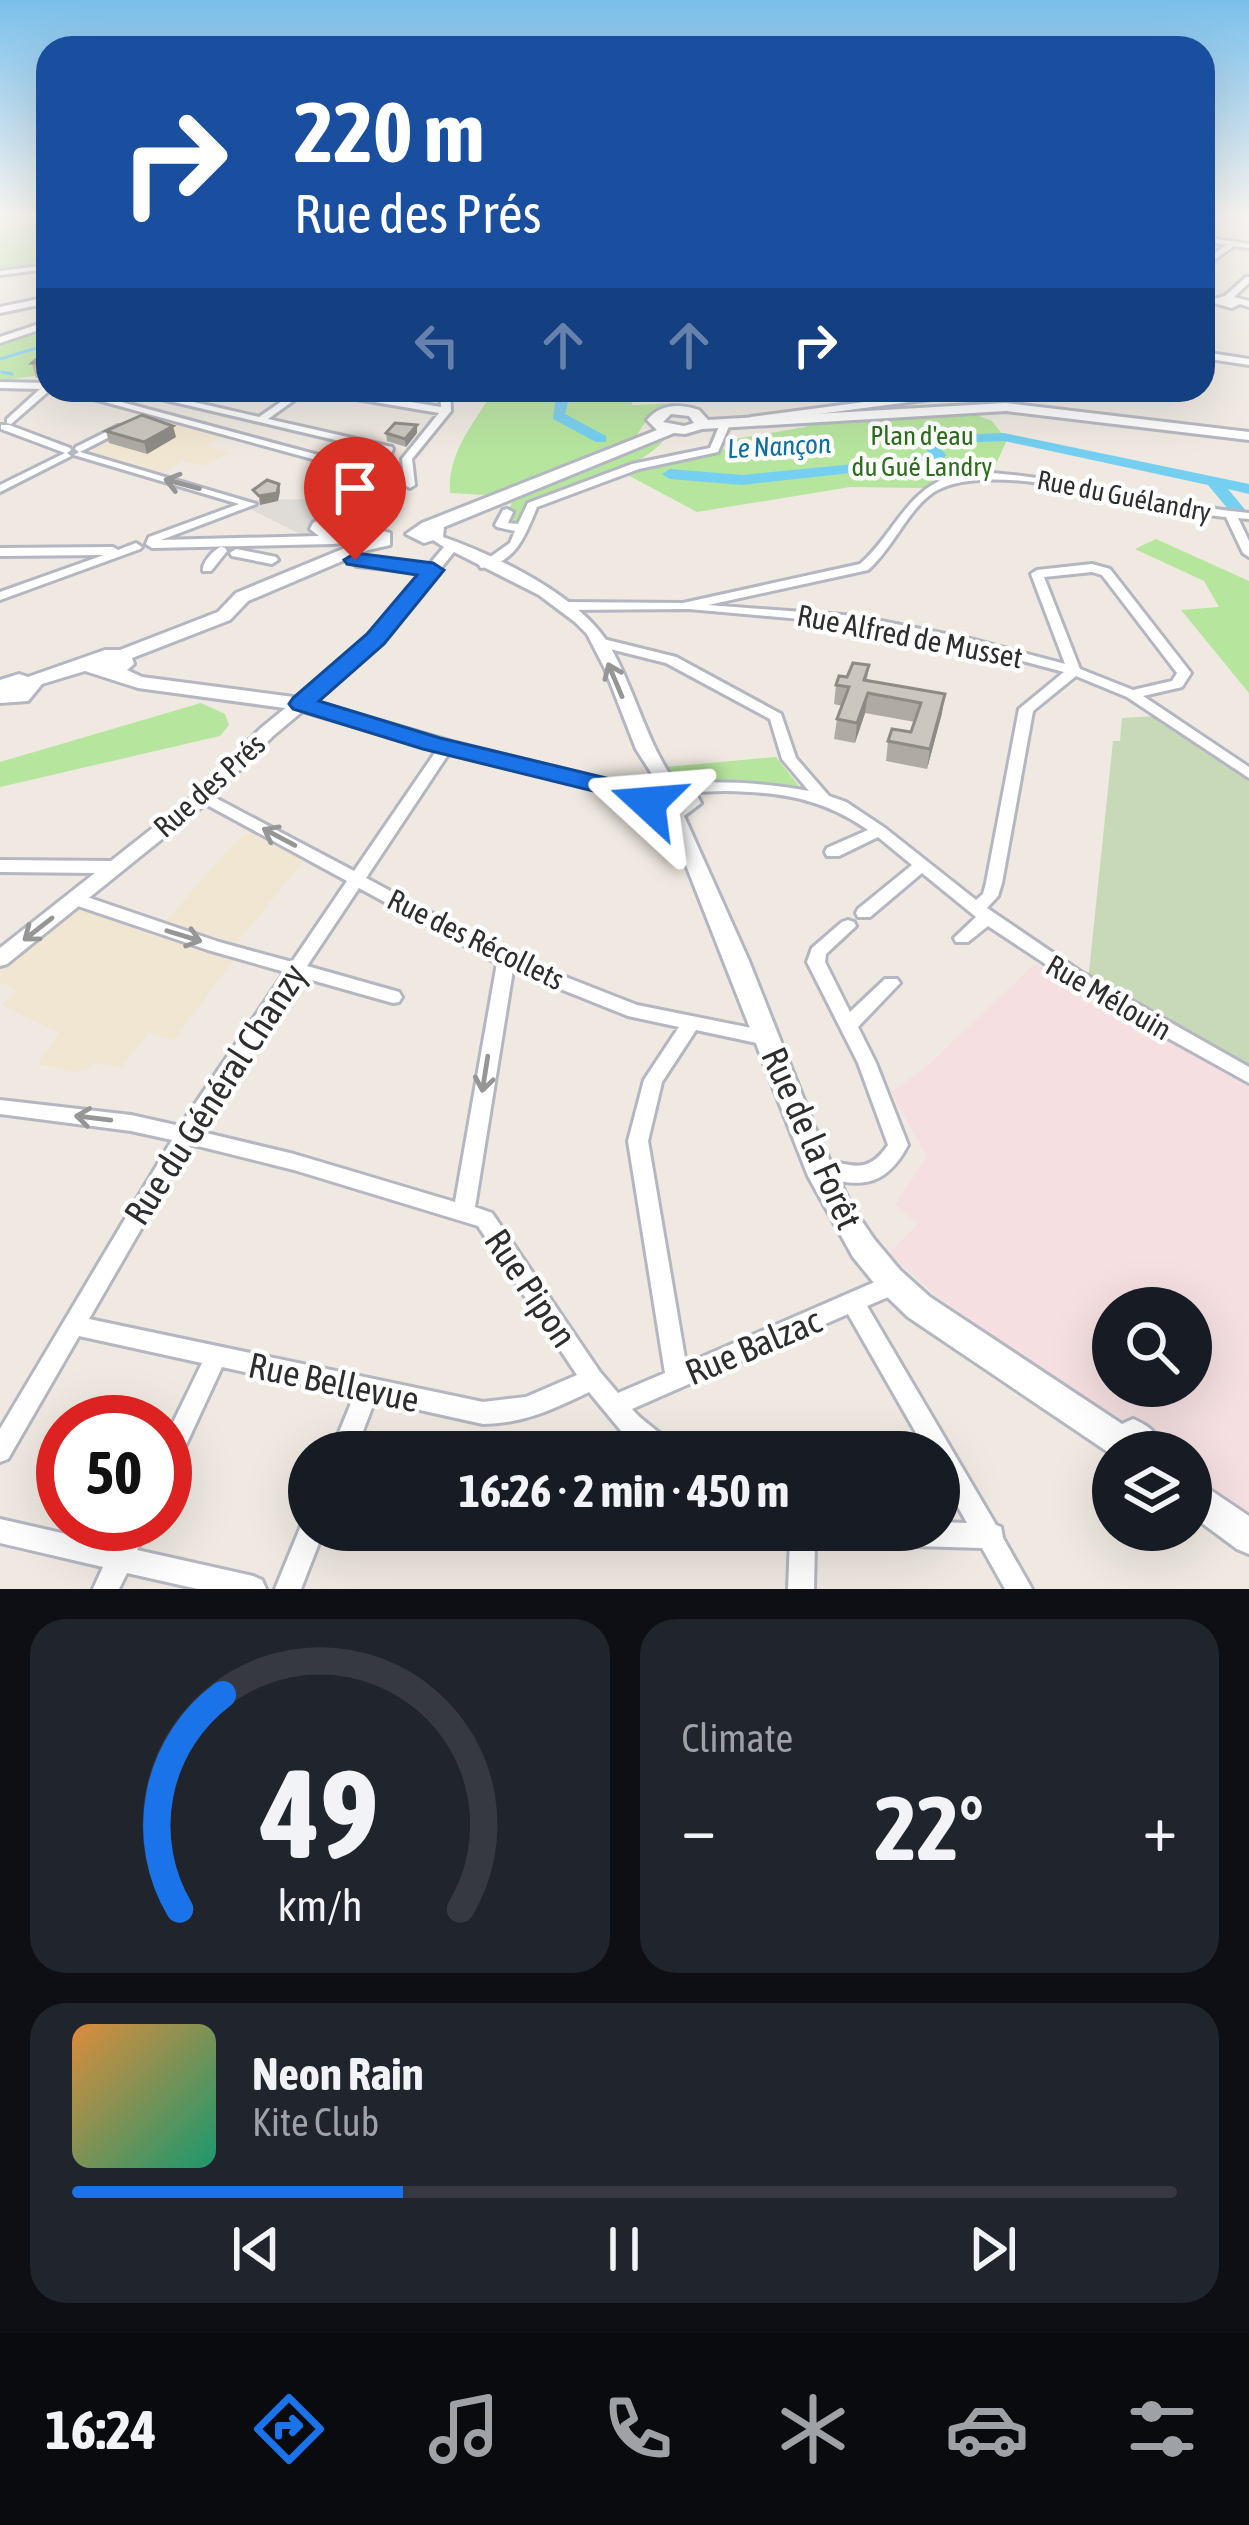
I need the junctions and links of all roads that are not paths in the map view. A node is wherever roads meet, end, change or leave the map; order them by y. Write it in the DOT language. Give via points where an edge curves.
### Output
graph roads {
  1 [pos="36,302"];
  2 [pos="1231,302"];
  3 [pos="0,310"];
  4 [pos="1248,318"];
  5 [pos="36,328"];
  6 [pos="0,340"];
  7 [pos="1215,357"];
  8 [pos="1249,362"];
  9 [pos="0,385"];
  10 [pos="36,386"];
  11 [pos="36,397"];
  12 [pos="111,402"];
  13 [pos="175,402"];
  14 [pos="188,402"];
  15 [pos="288,402"];
  16 [pos="372,402"];
  17 [pos="446,402"];
  18 [pos="889,402"];
  19 [pos="446,411"];
  20 [pos="154,413"];
  21 [pos="692,413"];
  22 [pos="268,420"];
  23 [pos="756,420"];
  24 [pos="4,427"];
  25 [pos="663,428"];
  26 [pos="722,432"];
  27 [pos="1249,436"];
  28 [pos="249,437"];
  29 [pos="73,453"];
  30 [pos="406,467"];
  31 [pos="379,471"];
  32 [pos="410,485"];
  33 [pos="0,489"];
  34 [pos="507,512"];
  35 [pos="1243,517"];
  36 [pos="520,529"];
  37 [pos="423,532"];
  38 [pos="374,539"];
  39 [pos="334,540"];
  40 [pos="153,542"];
  41 [pos="134,546"];
  42 [pos="452,546"];
  43 [pos="223,548"];
  44 [pos="46,550"];
  45 [pos="113,551"];
  46 [pos="0,552"];
  47 [pos="1249,553"];
  48 [pos="350,556"];
  49 [pos="272,560"];
  50 [pos="485,565"];
  51 [pos="208,568"];
  52 [pos="433,570"];
  53 [pos="52,573"];
  54 [pos="0,594"];
  55 [pos="565,606"];
  56 [pos="683,608"];
  57 [pos="598,642"];
  58 [pos="109,665"];
  59 [pos="1074,671"];
  60 [pos="11,688"];
  61 [pos="1132,694"];
  62 [pos="302,704"];
  63 [pos="446,747"];
  64 [pos="1249,774"];
  65 [pos="202,796"];
  66 [pos="674,798"];
  67 [pos="830,802"];
  68 [pos="876,832"];
  69 [pos="833,852"];
  70 [pos="0,866"];
  71 [pos="921,866"];
  72 [pos="115,867"];
  73 [pos="355,878"];
  74 [pos="75,899"];
  75 [pos="864,913"];
  76 [pos="981,913"];
  77 [pos="848,926"];
  78 [pos="962,938"];
  79 [pos="0,958"];
  80 [pos="506,960"];
  81 [pos="295,969"];
  82 [pos="891,983"];
  83 [pos="393,997"];
  84 [pos="691,1024"];
  85 [pos="847,1026"];
  86 [pos="766,1038"];
  87 [pos="1249,1076"];
  88 [pos="0,1106"];
  89 [pos="185,1135"];
  90 [pos="820,1168"];
  91 [pos="464,1210"];
  92 [pos="892,1286"];
  93 [pos="854,1304"];
  94 [pos="72,1325"];
  95 [pos="216,1357"];
  96 [pos="677,1377"];
  97 [pos="592,1379"];
  98 [pos="368,1389"];
  99 [pos="614,1406"];
  100 [pos="192,1408"];
  101 [pos="351,1431"];
  102 [pos="641,1431"];
  103 [pos="1103,1431"];
  104 [pos="0,1451"];
  105 [pos="1212,1510"];
  106 [pos="0,1531"];
  107 [pos="960,1535"];
  108 [pos="992,1536"];
  109 [pos="1249,1537"];
  110 [pos="125,1551"];
  111 [pos="303,1551"];
  112 [pos="800,1551"];
  113 [pos="121,1559"];
  114 [pos="106,1589"];
  115 [pos="254,1589"];
  116 [pos="288,1589"];
  117 [pos="801,1589"];
  118 [pos="1019,1589"];
  1 -- 3 [label="street"];
  2 -- 4 [label="street"];
  5 -- 6 [label="street"];
  7 -- 8 [label="street"];
  9 -- 10 [label="street"];
  11 -- 24 [label="street"];
  12 -- 20 [label="street"];
  13 -- 20 [label="street"];
  14 -- 22 [label="street"];
  15 -- 22 [label="street"];
  16 -- 19 [label="street"];
  17 -- 19 [label="street"];
  18 -- 23 [label="street"];
  19 -- 30 [label="street"];
  20 -- 28 [label="street"];
  20 -- 29 [label="street"];
  21 -- 23 [label="main road"];
  21 -- 25 [label="main road"];
  21 -- 25 [label="main road" via="659,414 653,420"];
  21 -- 26 [label="main road"];
  22 -- 28 [label="street"];
  22 -- 31 [label="street" via="385,448"];
  23 -- 26 [label="main road"];
  23 -- 27 [label="main road" via="1006,407"];
  24 -- 29 [label="street"];
  25 -- 37 [label="main road"];
  26 -- 36 [label="street" via="714,450 636,466 532,506"];
  28 -- 31 [label="street"];
  29 -- 33 [label="street"];
  40 -- 29 [label="street, one-way" via="250,504"];
  30 -- 31 [label="street"];
  30 -- 32 [label="street"];
  31 -- 39 [label="street" via="364,501 317,525"];
  34 -- 36 [label="street" via="500,525"];
  35 -- 47 [label="street"];
  35 -- 56 [label="street, Rue du Guélandry" via="1019,476 960,478 930,489 885,551 863,567"];
  36 -- 50 [label="street" via="515,545"];
  37 -- 38 [label="main road"];
  37 -- 42 [label="street, Rue de la Forêt"];
  38 -- 39 [label="street"];
  38 -- 48 [label="main road"];
  39 -- 43 [label="street"];
  40 -- 41 [label="street"];
  40 -- 43 [label="street"];
  41 -- 45 [label="street"];
  41 -- 54 [label="street"];
  42 -- 50 [label="street, Rue de la Forêt"];
  42 -- 52 [label="street, Rue des Prés"];
  43 -- 49 [label="street"];
  43 -- 51 [label="street"];
  44 -- 45 [label="street"];
  44 -- 46 [label="street"];
  44 -- 53 [label="street"];
  45 -- 53 [label="street"];
  48 -- 52 [label="street"];
  48 -- 58 [label="main road" via="242,597 224,616"];
  50 -- 55 [label="street, Rue de la Forêt"];
  52 -- 62 [label="street, Rue des Prés" via="375,639"];
  53 -- 54 [label="street"];
  55 -- 56 [label="street"];
  55 -- 57 [label="street, Rue de la Forêt"];
  56 -- 59 [label="street, Rue Alfred de Musset" via="856,620"];
  66 -- 57 [label="street, Rue de la Forêt, one-way"];
  57 -- 67 [label="street" via="670,660 776,717 789,759"];
  58 -- 60 [label="main road"];
  58 -- 62 [label="main road" via="129,680"];
  59 -- 61 [label="street, Rue Alfred de Musset"];
  59 -- 61 [label="street" via="1035,577 1043,570 1106,572 1184,674 1178,684"];
  59 -- 76 [label="street" via="1026,709 994,884"];
  61 -- 64 [label="street, Rue Alfred de Musset"];
  62 -- 63 [label="main road"];
  62 -- 65 [label="street, Rue des Prés"];
  63 -- 66 [label="main road"];
  63 -- 73 [label="street, Rue du Général Chanzy"];
  65 -- 72 [label="street, Rue des Prés"];
  73 -- 65 [label="street, Rue des Récollets, one-way"];
  66 -- 67 [label="street" via="733,788"];
  66 -- 86 [label="main road, Rue de la Forêt"];
  67 -- 68 [label="street, Rue Mélouin"];
  68 -- 69 [label="street"];
  68 -- 71 [label="street, Rue Mélouin"];
  70 -- 72 [label="street"];
  71 -- 75 [label="street"];
  71 -- 76 [label="street, Rue Mélouin"];
  72 -- 74 [label="street, Rue des Prés"];
  73 -- 80 [label="street, Rue des Récollets"];
  73 -- 81 [label="street, Rue du Général Chanzy"];
  74 -- 79 [label="street, Rue des Prés, one-way"];
  74 -- 81 [label="street, one-way"];
  76 -- 78 [label="street"];
  76 -- 87 [label="street, Rue Mélouin" via="1089,987"];
  77 -- 85 [label="street" via="815,956"];
  80 -- 84 [label="street, Rue des Récollets" via="634,1012"];
  80 -- 91 [label="street, Rue Pipon, one-way"];
  81 -- 83 [label="street"];
  81 -- 89 [label="street, Rue du Général Chanzy"];
  82 -- 85 [label="street"];
  84 -- 86 [label="street, Rue des Récollets"];
  84 -- 96 [label="street" via="653,1080 638,1142"];
  85 -- 90 [label="street" via="898,1145 890,1163 866,1175"];
  86 -- 90 [label="main road, Rue de la Forêt"];
  89 -- 88 [label="street, one-way"];
  89 -- 91 [label="street"];
  89 -- 94 [label="street, Rue du Général Chanzy"];
  90 -- 92 [label="main road, Rue de la Forêt" via="852,1233"];
  91 -- 97 [label="street, Rue Pipon" via="484,1219"];
  92 -- 93 [label="street, Rue Balzac"];
  92 -- 103 [label="main road, Rue de la Forêt"];
  93 -- 96 [label="street, Rue Balzac"];
  93 -- 108 [label="street"];
  94 -- 95 [label="street, Rue Bellevue"];
  94 -- 104 [label="street, Rue du Général Chanzy"];
  95 -- 98 [label="street, Rue Bellevue"];
  95 -- 100 [label="street"];
  96 -- 99 [label="street, Rue Balzac"];
  97 -- 98 [label="street, Rue Bellevue" via="508,1415"];
  97 -- 99 [label="street, Rue Pipon"];
  98 -- 101 [label="street"];
  99 -- 102 [label="street, Rue Pipon"];
  105 -- 109 [label="main road"];
  106 -- 113 [label="street"];
  107 -- 108 [label="street"];
  108 -- 118 [label="street"];
  110 -- 113 [label="street"];
  111 -- 116 [label="street"];
  112 -- 117 [label="street"];
  113 -- 114 [label="street"];
  113 -- 115 [label="street"];
}
